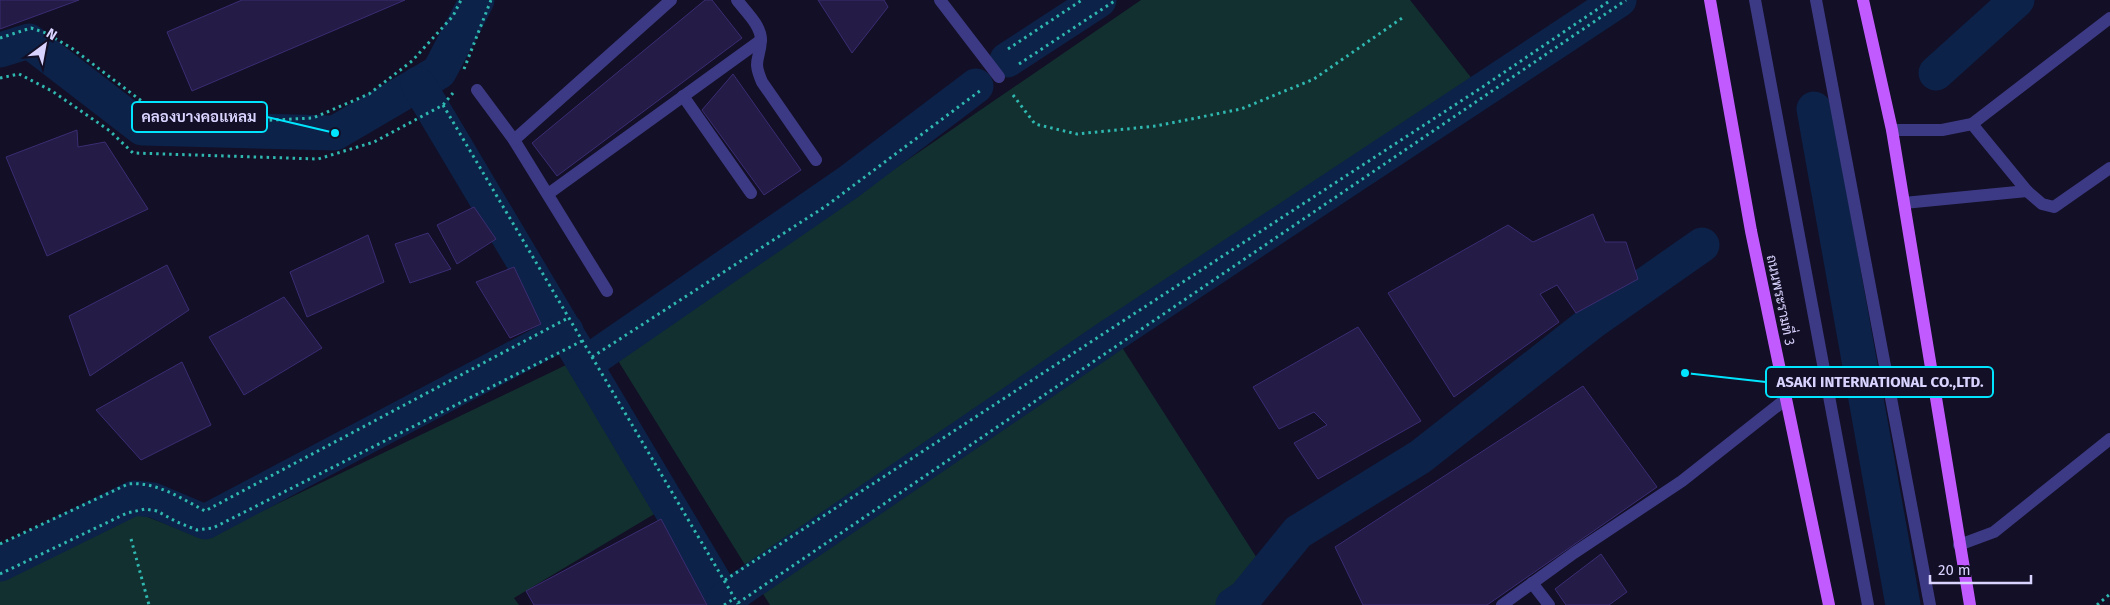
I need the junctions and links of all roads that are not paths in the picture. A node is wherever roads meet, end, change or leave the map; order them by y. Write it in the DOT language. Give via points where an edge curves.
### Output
graph roads {
  1 [pos="670,0"];
  2 [pos="737,0"];
  3 [pos="940,0"];
  4 [pos="1710,0"];
  5 [pos="1755,0"];
  6 [pos="1816,0"];
  7 [pos="1863,0"];
  8 [pos="2110,18"];
  9 [pos="761,40"];
  10 [pos="999,77"];
  11 [pos="477,90"];
  12 [pos="683,96"];
  13 [pos="1972,124"];
  14 [pos="1892,130"];
  15 [pos="514,140"];
  16 [pos="816,160"];
  17 [pos="2110,168"];
  18 [pos="2026,191"];
  19 [pos="751,192"];
  20 [pos="548,194"];
  21 [pos="1904,203"];
  22 [pos="607,291"];
  23 [pos="1786,399"];
  24 [pos="2110,439"];
  25 [pos="1959,545"];
  26 [pos="1532,583"];
  27 [pos="1502,605"];
  28 [pos="1549,605"];
  29 [pos="1830,605"];
  30 [pos="1868,605"];
  31 [pos="1930,605"];
  32 [pos="1970,605"];
  1 -- 15 [label="street"];
  2 -- 9 [label="street" via="758,28"];
  3 -- 10 [label="street"];
  4 -- 23 [label="main road, ถนนพระรามที่ 3" via="1751,231"];
  5 -- 30 [label="street"];
  6 -- 31 [label="street"];
  7 -- 14 [label="main road"];
  8 -- 13 [label="street"];
  9 -- 12 [label="street"];
  9 -- 16 [label="street" via="756,68 762,82"];
  11 -- 15 [label="street"];
  12 -- 19 [label="street"];
  12 -- 20 [label="street"];
  13 -- 14 [label="street" via="1942,130"];
  13 -- 18 [label="street"];
  14 -- 21 [label="main road"];
  15 -- 20 [label="street"];
  17 -- 18 [label="street" via="2054,207 2042,204"];
  18 -- 21 [label="street"];
  20 -- 22 [label="street"];
  21 -- 25 [label="main road"];
  23 -- 26 [label="street" via="1682,481"];
  23 -- 29 [label="main road, ถนนพระรามที่ 3"];
  24 -- 25 [label="street" via="1994,532"];
  25 -- 32 [label="main road"];
  26 -- 27 [label="street"];
  26 -- 28 [label="street"];
}
